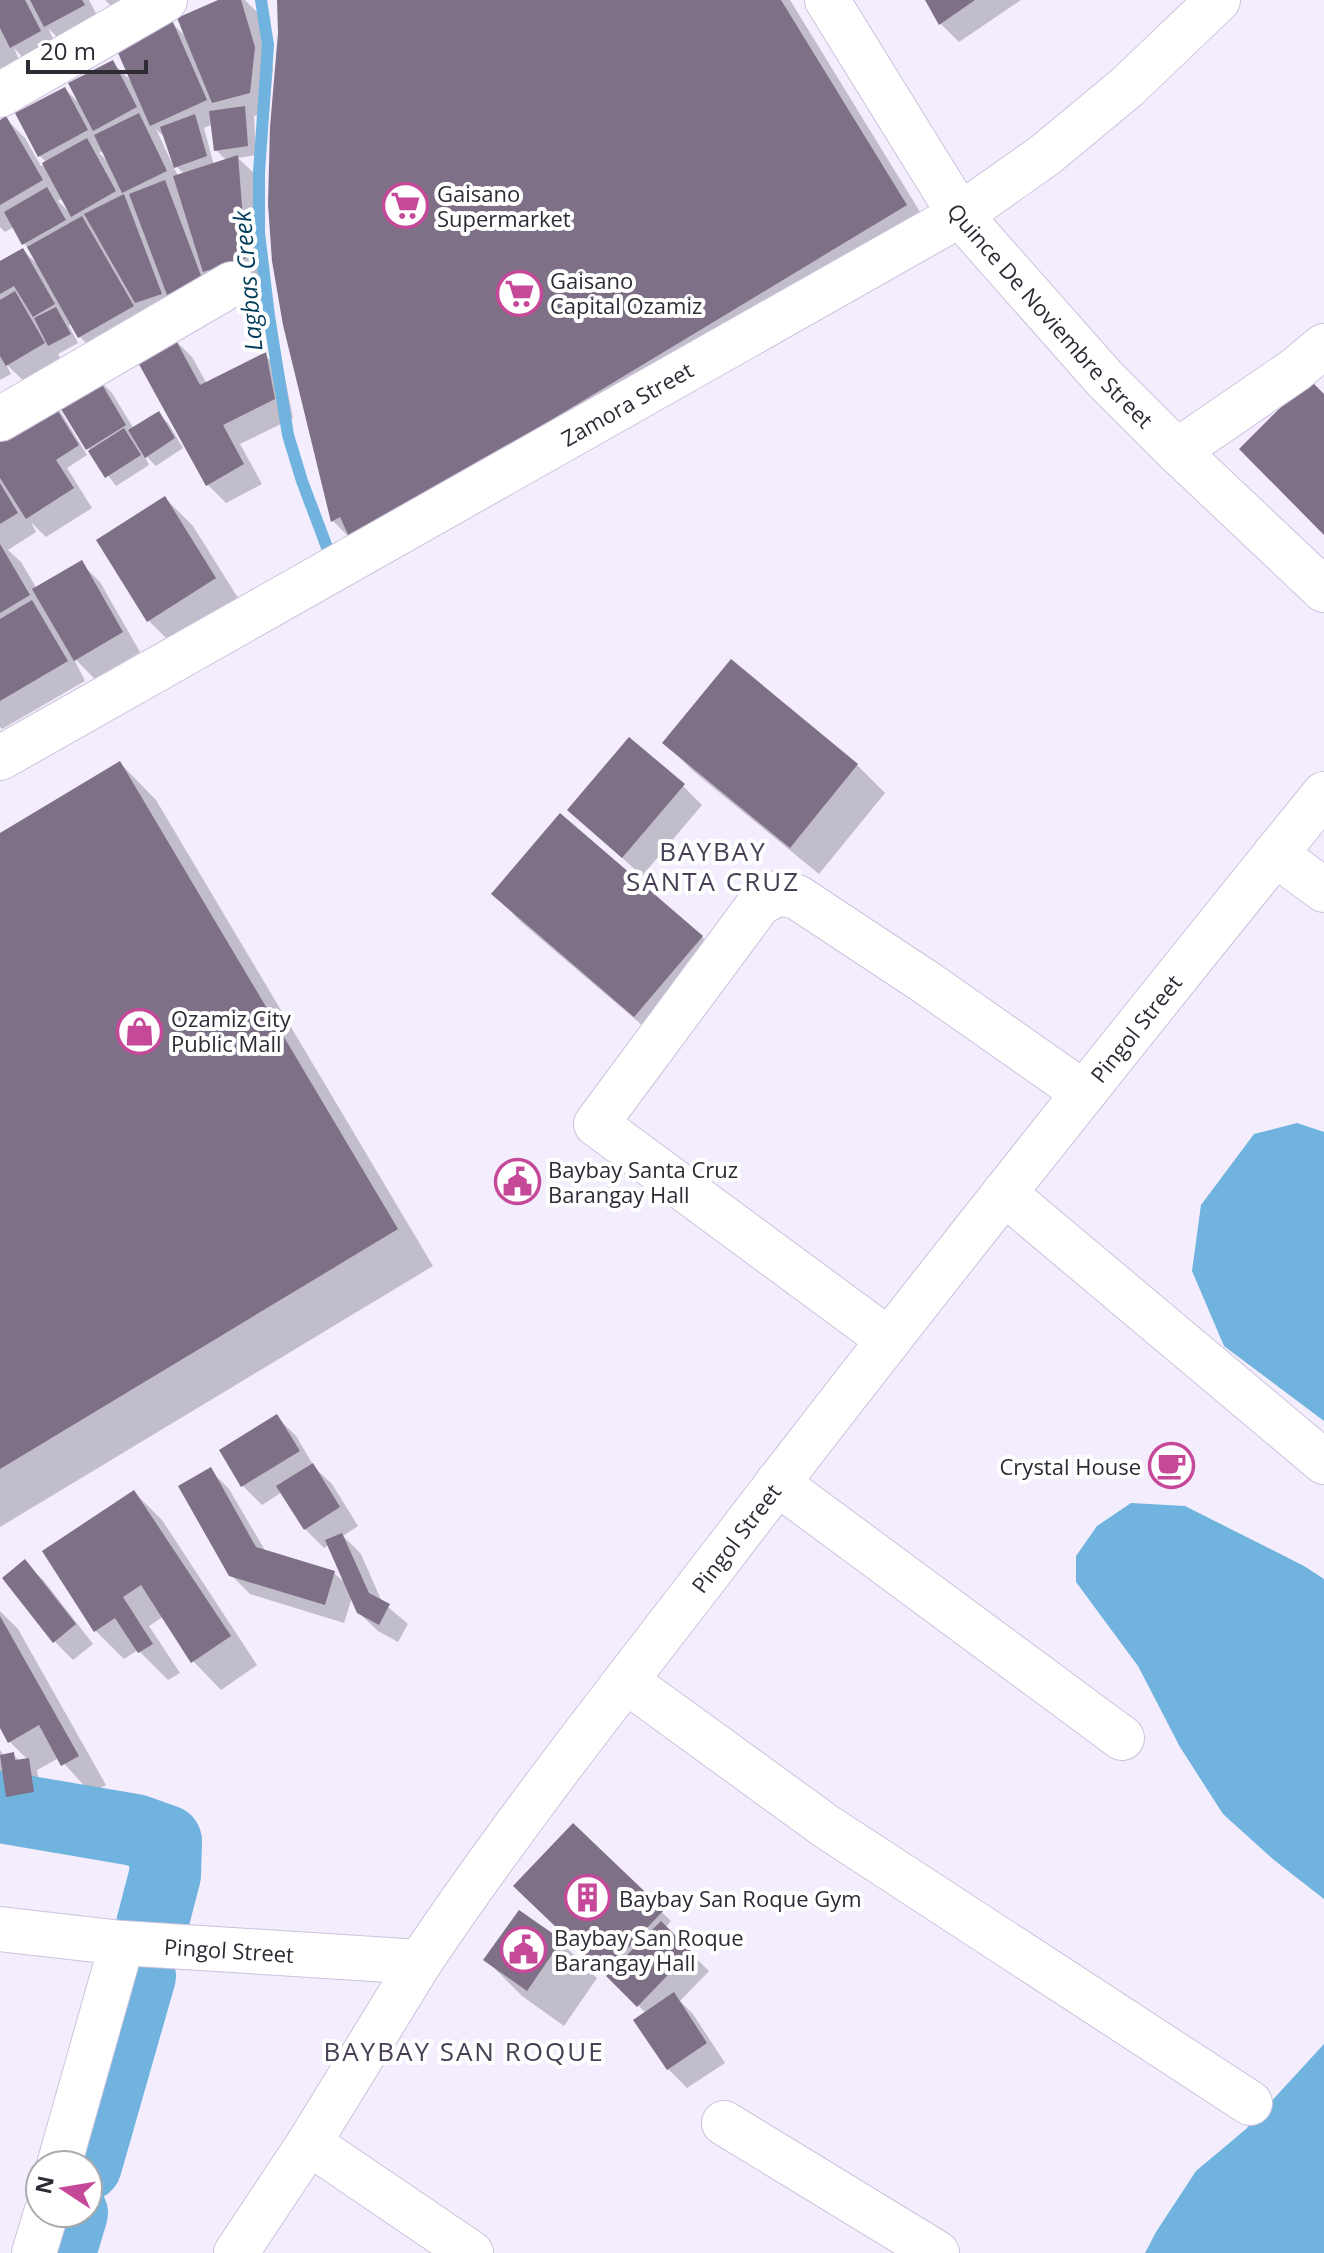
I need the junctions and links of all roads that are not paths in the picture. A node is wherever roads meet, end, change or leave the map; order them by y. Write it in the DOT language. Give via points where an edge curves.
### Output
graph roads {
  1 [pos="165,0"];
  2 [pos="827,0"];
  3 [pos="1218,0"];
  4 [pos="0,95"];
  5 [pos="960,215"];
  6 [pos="232,284"];
  7 [pos="1324,346"];
  8 [pos="0,419"];
  9 [pos="1177,451"];
  10 [pos="1324,590"];
  11 [pos="0,758"];
  12 [pos="1324,794"];
  13 [pos="1275,854"];
  14 [pos="1324,890"];
  15 [pos="1084,1093"];
  16 [pos="1004,1193"];
  17 [pos="889,1340"];
  18 [pos="1324,1462"];
  19 [pos="777,1483"];
  20 [pos="626,1681"];
  21 [pos="1122,1738"];
  22 [pos="0,1929"];
  23 [pos="122,1943"];
  24 [pos="420,1962"];
  25 [pos="1250,2103"];
  26 [pos="724,2123"];
  27 [pos="309,2143"];
  28 [pos="64,2149"];
  29 [pos="41,2229"];
  30 [pos="910,2246"];
  31 [pos="34,2253"];
  32 [pos="236,2253"];
  33 [pos="471,2253"];
  1 -- 4 [label="street"];
  2 -- 5 [label="street, Quince De Noviembre Street"];
  3 -- 5 [label="street, Zamora Street" via="1127,87 1045,155"];
  5 -- 9 [label="street, Quince De Noviembre Street" via="1104,378"];
  5 -- 11 [label="street, Zamora Street"];
  6 -- 8 [label="street"];
  7 -- 9 [label="street"];
  9 -- 10 [label="street, Quince De Noviembre Street"];
  12 -- 13 [label="street, Pingol Street"];
  13 -- 14 [label="street"];
  13 -- 15 [label="street, Pingol Street"];
  15 -- 16 [label="street, Pingol Street"];
  15 -- 17 [label="street" via="797,897 778,893 759,904 596,1124"];
  16 -- 17 [label="street, Pingol Street"];
  16 -- 18 [label="street"];
  17 -- 19 [label="street, Pingol Street"];
  19 -- 20 [label="street, Pingol Street"];
  19 -- 21 [label="street"];
  20 -- 24 [label="street, Pingol Street" via="499,1847"];
  20 -- 25 [label="street" via="827,1827"];
  22 -- 23 [label="street, Pingol Street"];
  23 -- 24 [label="street, Pingol Street"];
  23 -- 28 [label="street"];
  24 -- 27 [label="street"];
  26 -- 30 [label="street"];
  27 -- 32 [label="street"];
  27 -- 33 [label="street"];
  29 -- 31 [label="street"];
}
